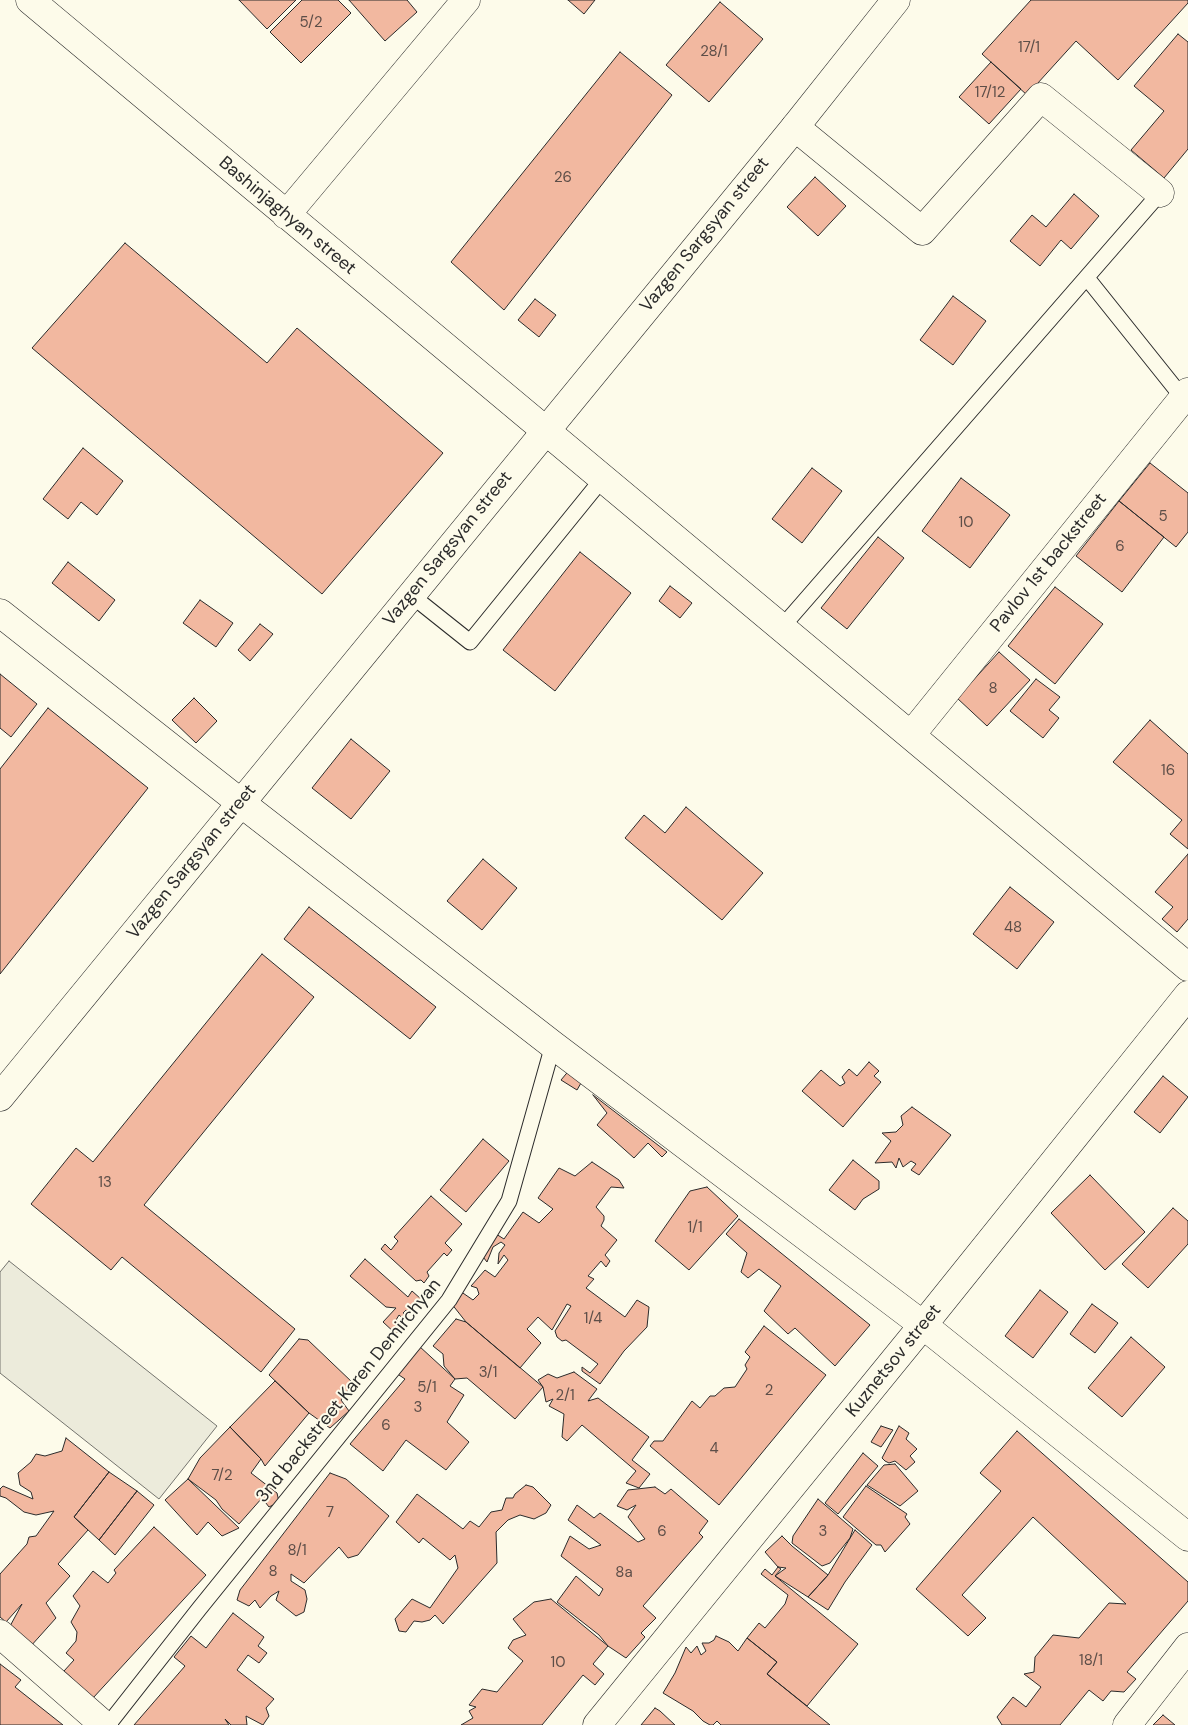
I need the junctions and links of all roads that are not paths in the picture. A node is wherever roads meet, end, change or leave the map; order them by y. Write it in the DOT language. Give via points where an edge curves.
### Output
graph roads {
  1 [pos="30,0"];
  2 [pos="466,0"];
  3 [pos="896,0"];
  4 [pos="795,126"];
  5 [pos="1160,193"];
  6 [pos="286,215"];
  7 [pos="1087,278"];
  8 [pos="1186,395"];
  9 [pos="544,430"];
  10 [pos="602,478"];
  11 [pos="411,594"];
  12 [pos="0,613"];
  13 [pos="782,628"];
  14 [pos="911,735"];
  15 [pos="241,803"];
  16 [pos="1188,967"];
  17 [pos="1188,995"];
  18 [pos="553,1045"];
  19 [pos="0,1096"];
  20 [pos="923,1325"];
  21 [pos="1188,1537"];
  22 [pos="0,1634"];
  23 [pos="1188,1647"];
  24 [pos="104,1725"];
  25 [pos="108,1725"];
  26 [pos="597,1725"];
  27 [pos="1127,1725"];
  1 -- 6 [label="main road, Bashinjaghyan street"];
  2 -- 6 [label="main road"];
  3 -- 4 [label="main road, Vazgen Sargsyan street"];
  4 -- 5 [label="main road" via="922,231 1041,97"];
  4 -- 9 [label="main road, Vazgen Sargsyan street"];
  5 -- 7 [label="lane"];
  6 -- 9 [label="main road, Bashinjaghyan street"];
  7 -- 8 [label="lane"];
  7 -- 13 [label="lane"];
  8 -- 14 [label="main road, Pavlov 1st backstreet"];
  9 -- 10 [label="main road, Bashinjaghyan street"];
  9 -- 11 [label="main road, Vazgen Sargsyan street"];
  10 -- 11 [label="lane" via="470,642"];
  10 -- 13 [label="main road, Bashinjaghyan street"];
  11 -- 15 [label="main road, Vazgen Sargsyan street"];
  12 -- 15 [label="main road"];
  13 -- 14 [label="main road, Bashinjaghyan street"];
  14 -- 16 [label="main road, Bashinjaghyan street"];
  15 -- 18 [label="main road"];
  15 -- 19 [label="main road, Vazgen Sargsyan street"];
  17 -- 20 [label="main road, Kuznetsov street"];
  18 -- 20 [label="main road"];
  18 -- 25 [label="lane, 3nd backstreet Karen Demirchyan" via="509,1201 449,1300"];
  20 -- 21 [label="main road"];
  20 -- 26 [label="main road, Kuznetsov street"];
  22 -- 24 [label="main road"];
  23 -- 27 [label="main road"];
}
